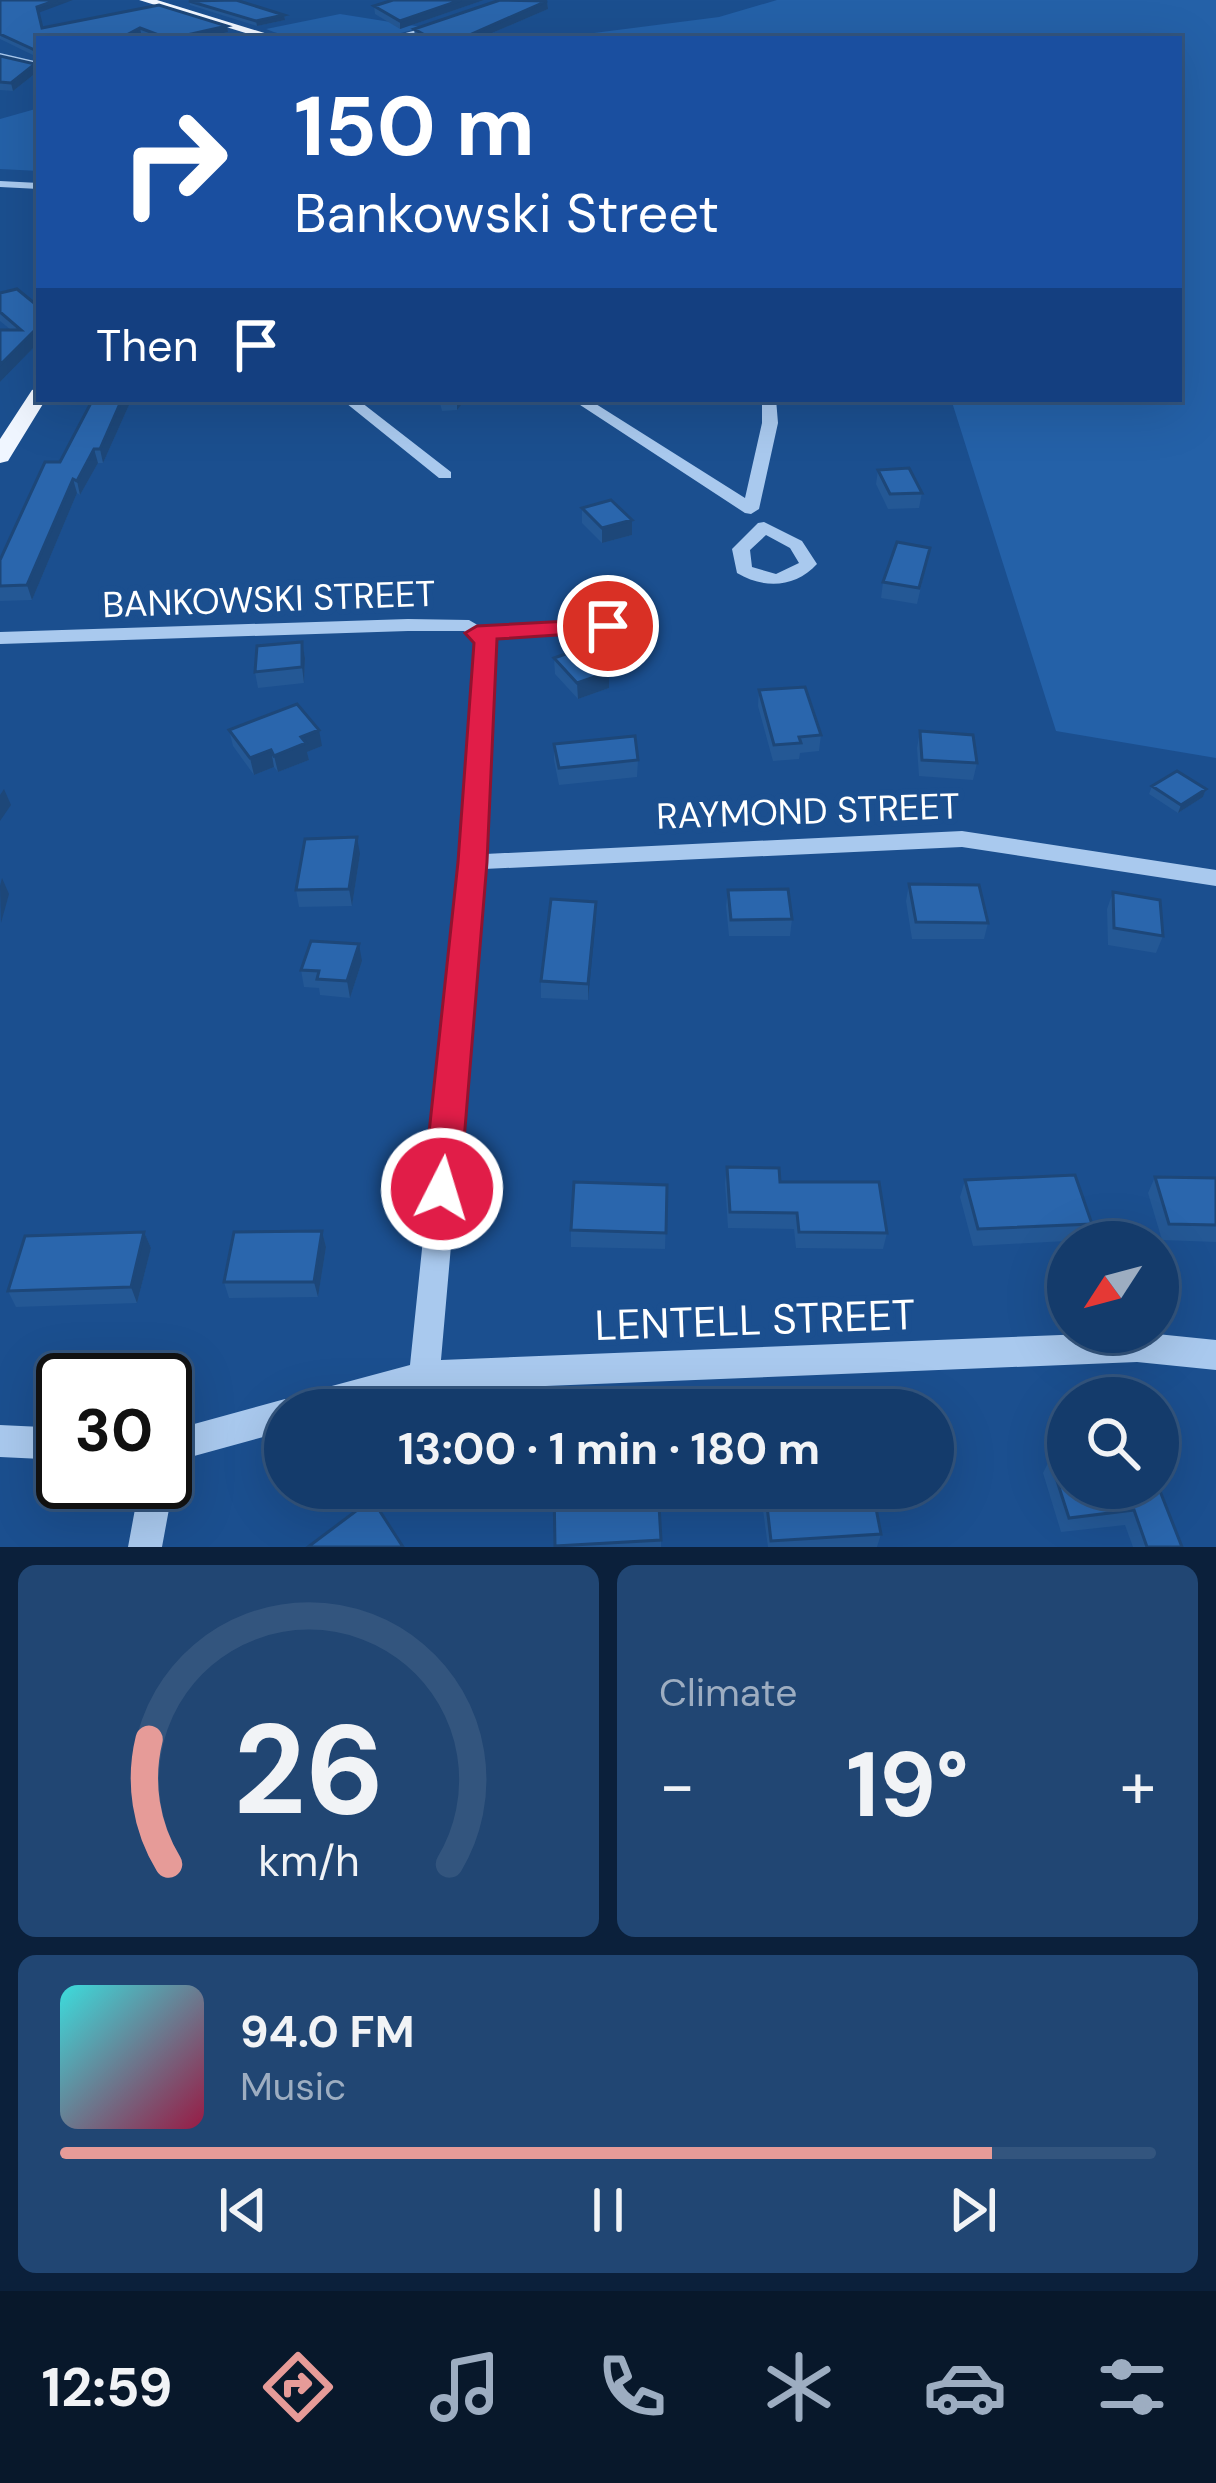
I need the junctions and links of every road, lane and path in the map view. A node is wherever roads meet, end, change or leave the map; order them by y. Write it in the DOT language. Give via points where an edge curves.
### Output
graph roads {
  1 [pos="145,0"];
  2 [pos="458,18"];
  3 [pos="268,36"];
  4 [pos="398,36"];
  5 [pos="0,56"];
  6 [pos="36,64"];
  7 [pos="0,184"];
  8 [pos="36,186"];
  9 [pos="36,399"];
  10 [pos="352,402"];
  11 [pos="583,402"];
  12 [pos="769,402"];
  13 [pos="0,456"];
  14 [pos="445,475"];
  15 [pos="751,509"];
  16 [pos="764,527"];
  17 [pos="608,626"];
  18 [pos="477,633"];
  19 [pos="0,638"];
  20 [pos="472,862"];
  21 [pos="1216,878"];
  22 [pos="1216,1355"];
  23 [pos="424,1376"];
  24 [pos="377,1389"];
  25 [pos="264,1421"];
  26 [pos="0,1441"];
  27 [pos="192,1441"];
  28 [pos="36,1443"];
  29 [pos="152,1509"];
  30 [pos="145,1547"];
  1 -- 3 [label="main road"];
  2 -- 4 [label="street"];
  5 -- 6 [label="street"];
  7 -- 8 [label="street"];
  9 -- 13 [label="main road"];
  10 -- 14 [label="street"];
  11 -- 15 [label="street"];
  12 -- 15 [label="street"];
  15 -- 16 [label="street"];
  17 -- 18 [label="street, BANKOWSKI STREET"];
  18 -- 19 [label="street, BANKOWSKI STREET" via="469,626 407,625"];
  18 -- 20 [label="street" via="486,641"];
  20 -- 21 [label="street, RAYMOND STREET" via="962,839"];
  20 -- 23 [label="street"];
  22 -- 23 [label="street, LENTELL STREET" via="1137,1347"];
  23 -- 24 [label="street, LENTELL STREET"];
  25 -- 27 [label="street"];
  26 -- 28 [label="street"];
  29 -- 30 [label="street"];
}
